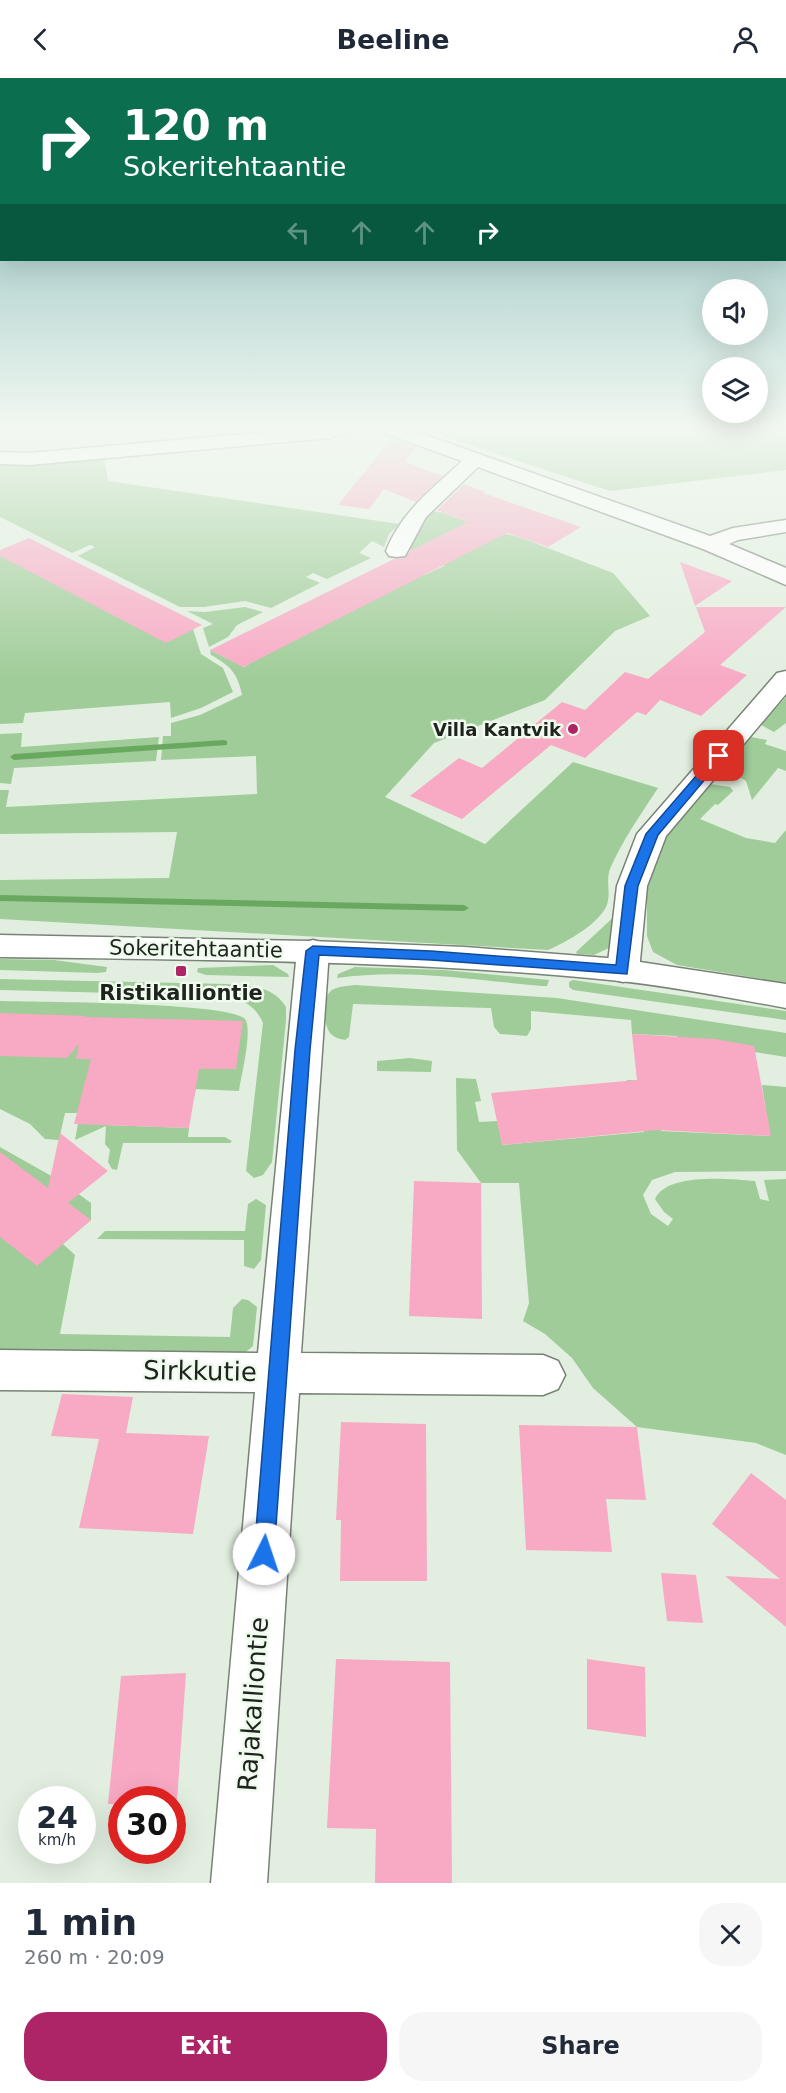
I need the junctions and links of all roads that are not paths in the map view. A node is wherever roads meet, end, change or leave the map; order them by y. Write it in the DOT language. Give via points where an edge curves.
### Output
graph roads {
  1 [pos="420,512"];
  2 [pos="623,512"];
  3 [pos="786,526"];
  4 [pos="711,543"];
  5 [pos="398,551"];
  6 [pos="786,578"];
  7 [pos="786,678"];
  8 [pos="0,946"];
  9 [pos="313,951"];
  10 [pos="623,971"];
  11 [pos="786,996"];
  12 [pos="0,1370"];
  13 [pos="278,1372"];
  14 [pos="543,1375"];
  15 [pos="239,1883"];
  1 -- 5 [label="street" via="401,537"];
  2 -- 4 [label="street"];
  3 -- 4 [label="street" via="734,534"];
  4 -- 6 [label="street"];
  7 -- 10 [label="street" via="652,834 632,886"];
  8 -- 9 [label="street, Sokeritehtaantie"];
  9 -- 10 [label="street, Sokeritehtaantie" via="431,955"];
  9 -- 13 [label="street, Rajakalliontie"];
  10 -- 11 [label="street, Sokeritehtaantie"];
  12 -- 13 [label="street, Sirkkutie"];
  13 -- 14 [label="street, Sirkkutie"];
  13 -- 15 [label="street, Rajakalliontie"];
}
